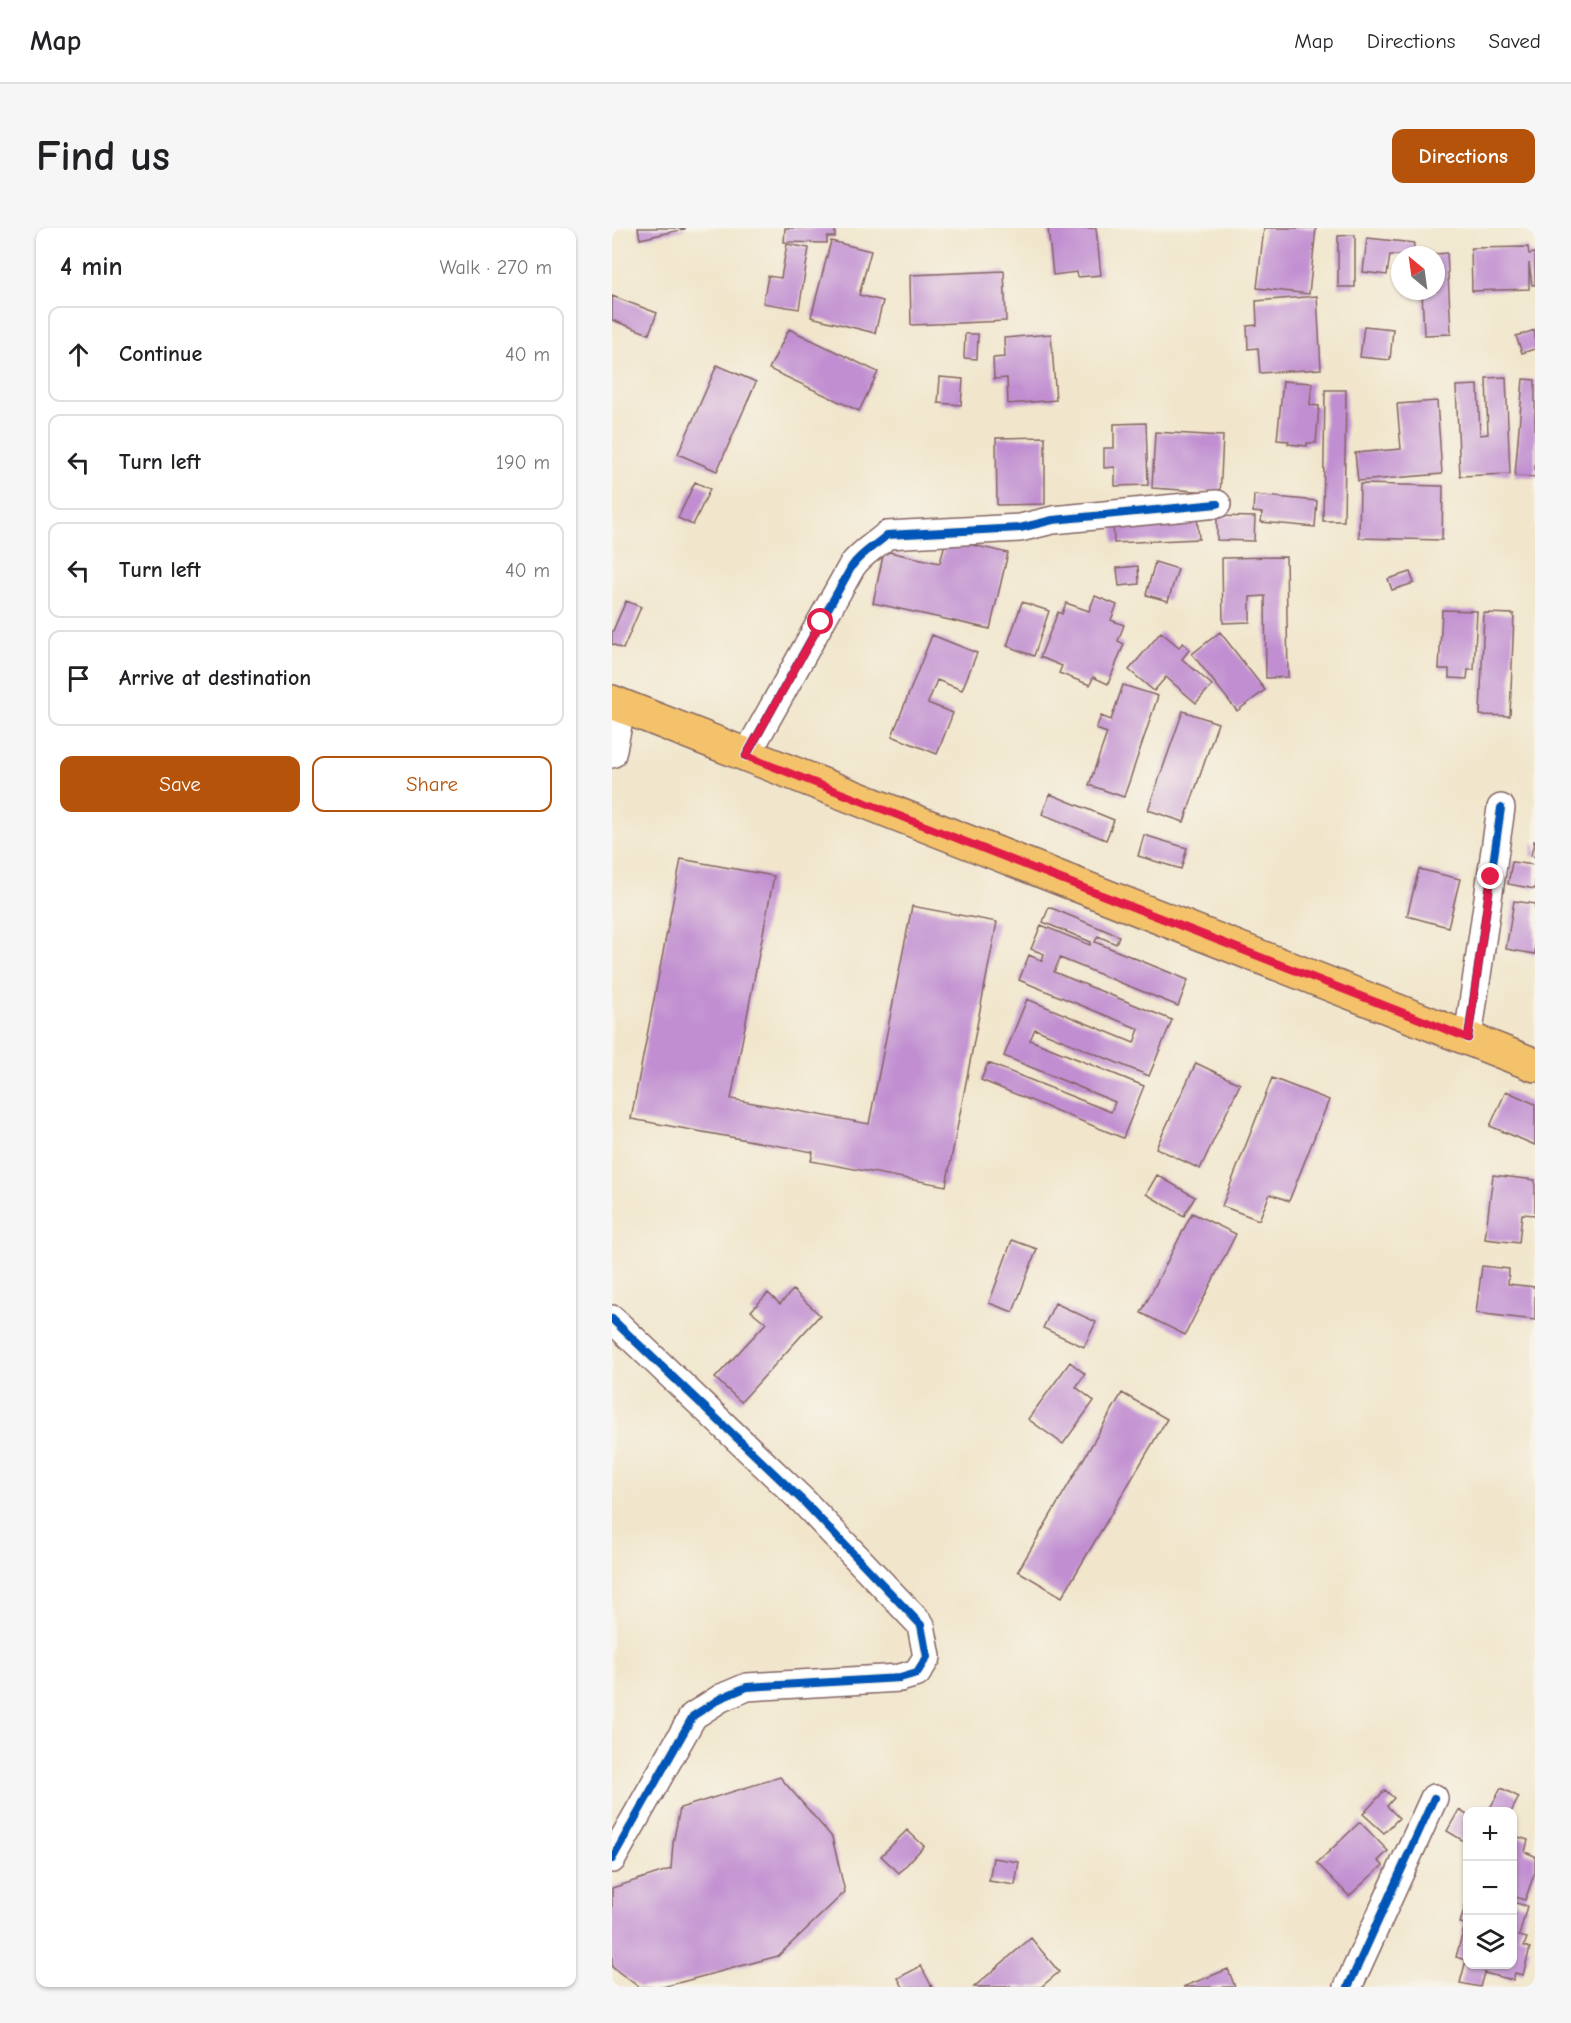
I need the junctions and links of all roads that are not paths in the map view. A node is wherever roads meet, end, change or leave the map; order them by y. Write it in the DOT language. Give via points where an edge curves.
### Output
graph roads {
  1 [pos="1216,504"];
  2 [pos="617,704"];
  3 [pos="612,754"];
  4 [pos="746,756"];
  5 [pos="1500,808"];
  6 [pos="1468,1038"];
  7 [pos="1535,1065"];
  8 [pos="612,1319"];
  9 [pos="1434,1798"];
  10 [pos="612,1859"];
  11 [pos="1348,1987"];
  1 -- 4 [label="street" via="1053,520 1020,528 887,535 859,555"];
  2 -- 3 [label="street"];
  2 -- 4 [label="main road"];
  4 -- 6 [label="main road"];
  5 -- 6 [label="street"];
  6 -- 7 [label="main road"];
  8 -- 10 [label="street" via="804,1502 921,1625 927,1657 917,1673 900,1678 747,1687 721,1698 693,1716"];
  9 -- 11 [label="street"];
}
